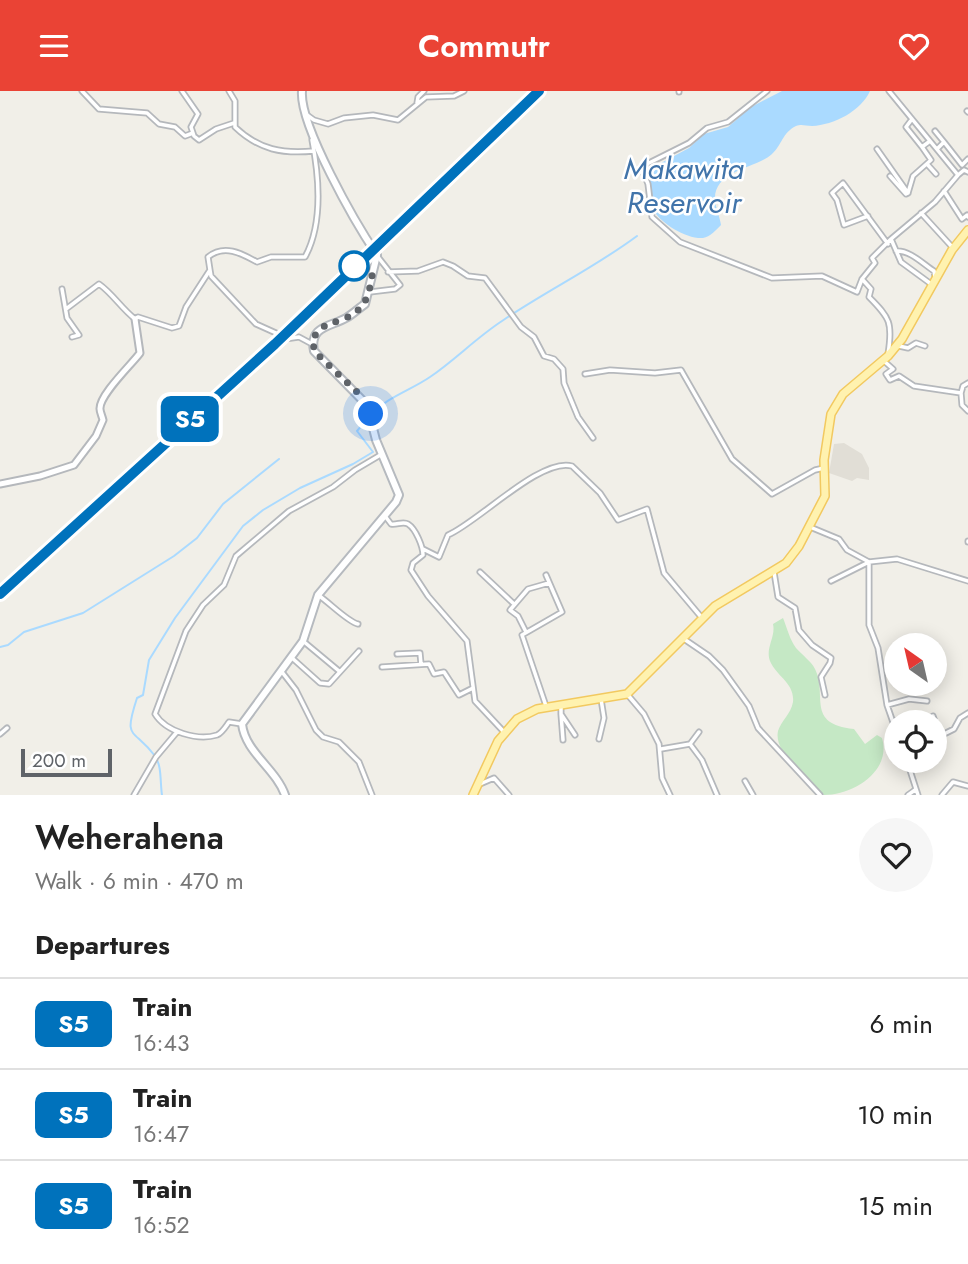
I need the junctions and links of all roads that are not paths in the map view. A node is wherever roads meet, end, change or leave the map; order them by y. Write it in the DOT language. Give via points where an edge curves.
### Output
graph roads {
  1 [pos="82,91"];
  2 [pos="182,91"];
  3 [pos="229,91"];
  4 [pos="302,91"];
  5 [pos="424,91"];
  6 [pos="464,91"];
  7 [pos="767,91"];
  8 [pos="889,91"];
  9 [pos="417,103"];
  10 [pos="307,117"];
  11 [pos="912,118"];
  12 [pos="234,123"];
  13 [pos="935,131"];
  14 [pos="193,133"];
  15 [pos="930,141"];
  16 [pos="944,142"];
  17 [pos="922,147"];
  18 [pos="877,149"];
  19 [pos="937,149"];
  20 [pos="314,151"];
  21 [pos="968,159"];
  22 [pos="926,164"];
  23 [pos="968,172"];
  24 [pos="936,174"];
  25 [pos="958,175"];
  26 [pos="890,176"];
  27 [pos="944,191"];
  28 [pos="908,193"];
  29 [pos="921,213"];
  30 [pos="968,215"];
  31 [pos="868,216"];
  32 [pos="968,230"];
  33 [pos="891,239"];
  34 [pos="888,244"];
  35 [pos="953,248"];
  36 [pos="896,251"];
  37 [pos="377,255"];
  38 [pos="210,271"];
  39 [pos="387,272"];
  40 [pos="862,279"];
  41 [pos="934,282"];
  42 [pos="62,289"];
  43 [pos="370,292"];
  44 [pos="66,309"];
  45 [pos="135,320"];
  46 [pos="276,333"];
  47 [pos="72,337"];
  48 [pos="285,339"];
  49 [pos="313,344"];
  50 [pos="897,345"];
  51 [pos="925,346"];
  52 [pos="885,358"];
  53 [pos="585,374"];
  54 [pos="968,383"];
  55 [pos="961,393"];
  56 [pos="968,411"];
  57 [pos="593,437"];
  58 [pos="382,454"];
  59 [pos="824,468"];
  60 [pos="0,484"];
  61 [pos="385,516"];
  62 [pos="809,527"];
  63 [pos="423,549"];
  64 [pos="869,562"];
  65 [pos="774,570"];
  66 [pos="480,572"];
  67 [pos="546,575"];
  68 [pos="831,581"];
  69 [pos="968,581"];
  70 [pos="550,583"];
  71 [pos="318,595"];
  72 [pos="514,604"];
  73 [pos="702,618"];
  74 [pos="358,624"];
  75 [pos="526,632"];
  76 [pos="684,639"];
  77 [pos="303,641"];
  78 [pos="359,651"];
  79 [pos="397,654"];
  80 [pos="291,657"];
  81 [pos="421,664"];
  82 [pos="382,667"];
  83 [pos="281,671"];
  84 [pos="339,672"];
  85 [pos="473,688"];
  86 [pos="627,694"];
  87 [pos="825,695"];
  88 [pos="601,699"];
  89 [pos="927,701"];
  90 [pos="887,705"];
  91 [pos="546,708"];
  92 [pos="561,710"];
  93 [pos="889,710"];
  94 [pos="968,713"];
  95 [pos="242,725"];
  96 [pos="7,728"];
  97 [pos="177,731"];
  98 [pos="504,732"];
  99 [pos="699,732"];
  100 [pos="947,732"];
  101 [pos="0,734"];
  102 [pos="575,735"];
  103 [pos="599,739"];
  104 [pos="563,740"];
  105 [pos="690,744"];
  106 [pos="661,749"];
  107 [pos="910,773"];
  108 [pos="745,781"];
  109 [pos="480,784"];
  110 [pos="968,786"];
  111 [pos="915,790"];
  112 [pos="134,795"];
  113 [pos="285,795"];
  114 [pos="372,795"];
  115 [pos="474,795"];
  116 [pos="509,795"];
  117 [pos="670,795"];
  118 [pos="717,795"];
  119 [pos="753,795"];
  120 [pos="820,795"];
  121 [pos="908,795"];
  122 [pos="918,795"];
  123 [pos="942,795"];
  1 -- 14 [label="street" via="99,109 147,113 185,136"];
  2 -- 14 [label="street" via="198,114"];
  3 -- 12 [label="street" via="236,107"];
  4 -- 10 [label="main road"];
  5 -- 9 [label="street"];
  6 -- 9 [label="street" via="454,96 433,95"];
  7 -- 40 [label="street" via="728,122 706,128 689,143 641,167 652,217 681,242 772,278 822,277 857,292"];
  8 -- 11 [label="street"];
  9 -- 10 [label="street" via="398,120 373,115 328,124"];
  10 -- 20 [label="street"];
  10 -- 37 [label="main road" via="354,220"];
  11 -- 15 [label="street"];
  11 -- 17 [label="street" via="906,127"];
  12 -- 14 [label="street" via="199,140"];
  12 -- 20 [label="street" via="262,146 292,154"];
  13 -- 16 [label="street"];
  15 -- 17 [label="street"];
  15 -- 19 [label="street"];
  16 -- 19 [label="street"];
  16 -- 21 [label="street" via="962,165"];
  17 -- 22 [label="street" via="932,158"];
  18 -- 28 [label="street"];
  19 -- 25 [label="street"];
  20 -- 38 [label="street" via="318,175 314,240 305,257 271,257 257,262 234,249 215,251 208,257"];
  22 -- 24 [label="street"];
  22 -- 28 [label="street" via="914,176"];
  23 -- 25 [label="street"];
  25 -- 27 [label="street"];
  26 -- 28 [label="street"];
  27 -- 29 [label="street"];
  27 -- 30 [label="street" via="962,219"];
  29 -- 33 [label="street"];
  29 -- 35 [label="street"];
  31 -- 34 [label="street" via="844,225 832,193 843,183 857,199"];
  32 -- 35 [label="main road"];
  33 -- 34 [label="street"];
  33 -- 36 [label="street"];
  34 -- 40 [label="street" via="872,258 875,263"];
  35 -- 41 [label="main road"];
  36 -- 41 [label="street" via="901,262"];
  36 -- 41 [label="street" via="902,250 934,271"];
  37 -- 39 [label="street"];
  37 -- 43 [label="main road"];
  38 -- 45 [label="street" via="179,326"];
  38 -- 46 [label="street" via="256,324"];
  39 -- 43 [label="street" via="399,288"];
  39 -- 57 [label="street" via="418,271 443,262 468,276 485,278 544,356 563,369 578,417"];
  40 -- 52 [label="street" via="871,289 869,297 888,316 891,337"];
  41 -- 50 [label="main road"];
  42 -- 44 [label="street"];
  43 -- 49 [label="main road" via="365,304 320,329"];
  44 -- 45 [label="street" via="99,284"];
  44 -- 47 [label="street" via="67,319 79,335"];
  45 -- 60 [label="street" via="140,353 102,400 103,420 75,465"];
  48 -- 49 [label="street" via="299,337"];
  49 -- 58 [label="main road" via="314,351 366,405"];
  50 -- 51 [label="street"];
  50 -- 52 [label="main road"];
  52 -- 55 [label="street" via="893,369 886,374 890,380 900,376 914,386"];
  52 -- 59 [label="main road" via="843,394 831,414"];
  53 -- 59 [label="street" via="681,370 732,459 772,494"];
  54 -- 55 [label="street"];
  55 -- 56 [label="street"];
  58 -- 61 [label="main road" via="399,495"];
  58 -- 97 [label="street" via="289,511 236,556 224,585 186,631 160,694 155,714 160,723"];
  59 -- 62 [label="main road" via="825,496"];
  61 -- 63 [label="street" via="391,524 410,525"];
  61 -- 71 [label="main road"];
  62 -- 64 [label="street" via="839,539"];
  62 -- 65 [label="main road" via="786,563"];
  63 -- 73 [label="street" via="439,557 448,535 544,471 566,464 600,493 618,520 647,509 664,573"];
  63 -- 85 [label="street" via="411,570 467,641"];
  64 -- 68 [label="street"];
  64 -- 69 [label="street" via="897,559"];
  64 -- 90 [label="street" via="869,625 878,648"];
  65 -- 73 [label="main road" via="728,596"];
  65 -- 87 [label="street" via="778,597 795,608 799,630 831,658 821,677"];
  66 -- 72 [label="street"];
  67 -- 70 [label="street"];
  70 -- 72 [label="street" via="527,589"];
  70 -- 75 [label="street" via="562,612"];
  71 -- 74 [label="street"];
  71 -- 77 [label="main road"];
  72 -- 75 [label="street" via="510,610"];
  73 -- 76 [label="main road"];
  75 -- 91 [label="street" via="522,635"];
  76 -- 86 [label="main road"];
  76 -- 120 [label="street" via="723,670 749,706 758,728"];
  77 -- 80 [label="main road"];
  77 -- 84 [label="street"];
  78 -- 84 [label="street"];
  79 -- 81 [label="street" via="420,653"];
  80 -- 83 [label="main road"];
  80 -- 84 [label="street" via="320,683 329,684"];
  81 -- 82 [label="street"];
  81 -- 85 [label="street" via="429,664 434,674 444,672 459,695"];
  83 -- 95 [label="main road"];
  83 -- 114 [label="street" via="316,730 339,742 359,762"];
  85 -- 98 [label="street" via="475,701"];
  86 -- 88 [label="main road"];
  86 -- 106 [label="street" via="644,714"];
  88 -- 92 [label="main road"];
  88 -- 103 [label="street" via="604,718"];
  89 -- 90 [label="street" via="909,699"];
  90 -- 93 [label="street"];
  91 -- 92 [label="main road"];
  91 -- 98 [label="main road" via="526,713"];
  92 -- 102 [label="street"];
  92 -- 104 [label="street"];
  94 -- 100 [label="street"];
  95 -- 97 [label="street" via="229,722 215,736"];
  95 -- 113 [label="main road" via="243,736"];
  96 -- 101 [label="street"];
  97 -- 112 [label="street"];
  98 -- 109 [label="main road"];
  99 -- 105 [label="street"];
  105 -- 106 [label="street"];
  105 -- 118 [label="street"];
  106 -- 117 [label="street" via="660,767"];
  107 -- 111 [label="street"];
  108 -- 119 [label="street"];
  109 -- 115 [label="main road"];
  109 -- 116 [label="street" via="494,778"];
  110 -- 123 [label="street" via="953,782"];
  111 -- 121 [label="street"];
  111 -- 122 [label="street"];
}
